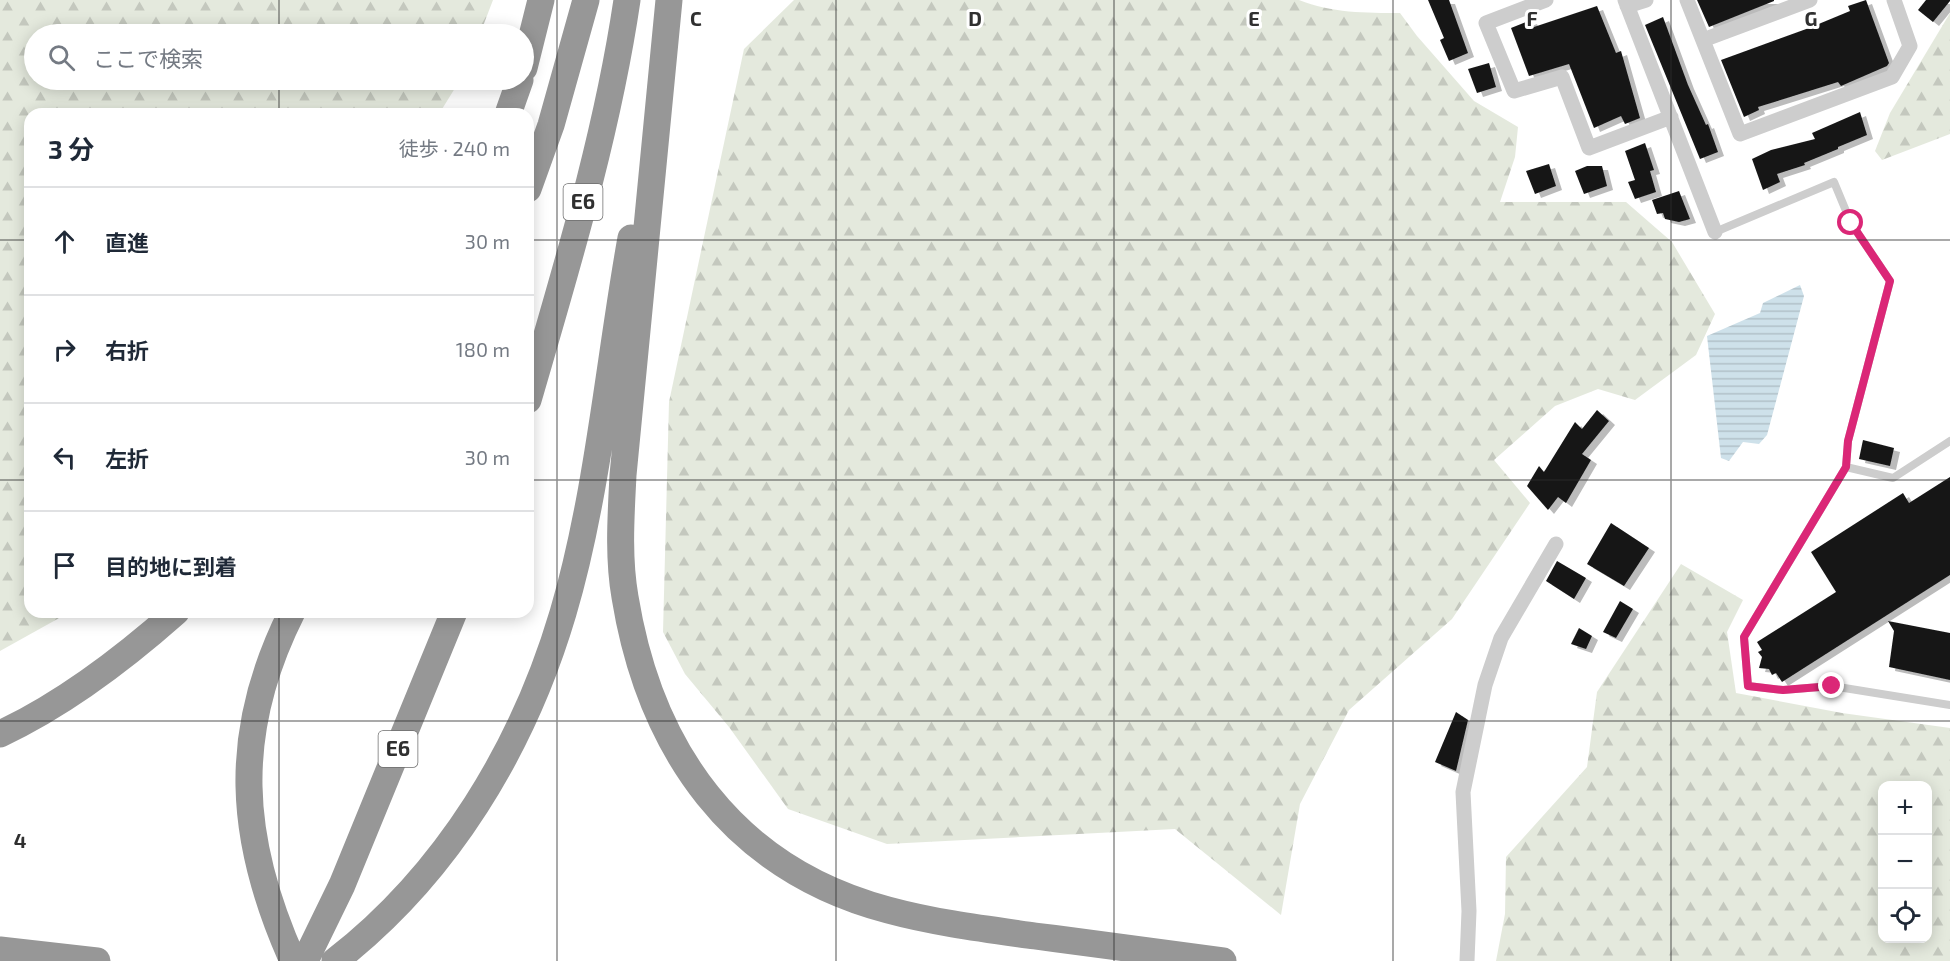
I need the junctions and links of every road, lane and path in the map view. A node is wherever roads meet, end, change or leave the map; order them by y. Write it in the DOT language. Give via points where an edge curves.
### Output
graph roads {
  1 [pos="541,0"];
  2 [pos="586,0"];
  3 [pos="627,0"];
  4 [pos="669,0"];
  5 [pos="1546,0"];
  6 [pos="1646,0"];
  7 [pos="1687,0"];
  8 [pos="1810,0"];
  9 [pos="1894,0"];
  10 [pos="1626,3"];
  11 [pos="1786,4"];
  12 [pos="534,28"];
  13 [pos="1703,40"];
  14 [pos="663,60"];
  15 [pos="516,90"];
  16 [pos="510,108"];
  17 [pos="1671,117"];
  18 [pos="534,172"];
  19 [pos="1716,232"];
  20 [pos="534,379"];
  21 [pos="1950,441"];
  22 [pos="1846,467"];
  23 [pos="1556,544"];
  24 [pos="169,618"];
  25 [pos="289,618"];
  26 [pos="451,618"];
  27 [pos="1950,705"];
  28 [pos="0,734"];
  29 [pos="0,950"];
  30 [pos="341,956"];
  31 [pos="97,961"];
  32 [pos="293,961"];
  33 [pos="305,961"];
  34 [pos="1223,961"];
  35 [pos="1467,961"];
  1 -- 12 [label="highway"];
  2 -- 18 [label="highway"];
  3 -- 20 [label="highway, E6" via="601,129"];
  4 -- 14 [label="highway"];
  5 -- 17 [label="street" via="1486,23 1514,91 1562,77 1589,148"];
  6 -- 10 [label="street"];
  7 -- 13 [label="street"];
  8 -- 11 [label="street"];
  9 -- 13 [label="street" via="1910,46 1892,76 1740,135"];
  10 -- 17 [label="street"];
  11 -- 13 [label="street"];
  14 -- 30 [label="highway" via="581,539 563,613 539,683 499,766 453,839 389,912"];
  14 -- 34 [label="highway" via="623,475 621,537 624,595 633,641 663,727 684,766 753,843 790,869 885,910 942,923"];
  15 -- 16 [label="highway"];
  17 -- 19 [label="street"];
  19 -- 22 [label="lane" via="1834,182 1851,223 1890,281 1848,441"];
  21 -- 22 [label="lane" via="1893,478"];
  22 -- 27 [label="lane" via="1744,637 1748,686 1783,690 1832,686"];
  23 -- 35 [label="street" via="1501,638 1485,685 1463,792 1469,911"];
  24 -- 28 [label="highway" via="77,690"];
  25 -- 32 [label="highway" via="262,686 248,775 259,873"];
  26 -- 33 [label="highway, E6" via="342,885"];
  29 -- 31 [label="highway"];
}
